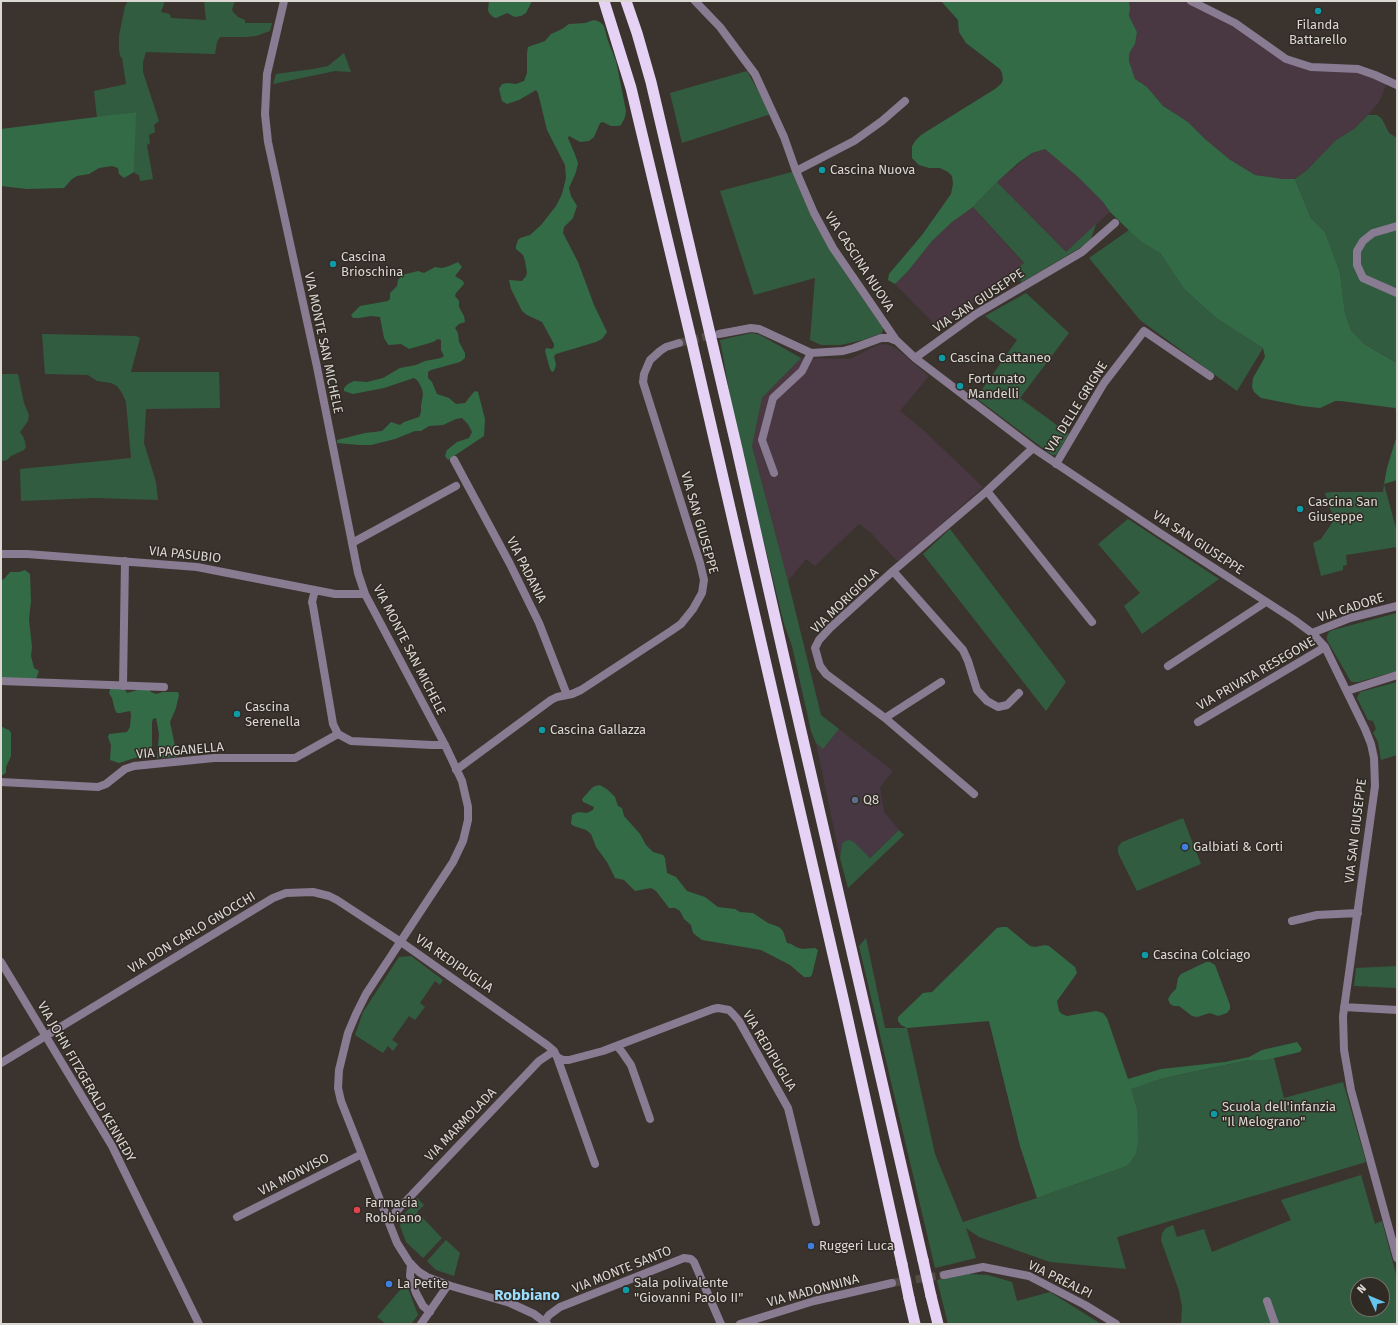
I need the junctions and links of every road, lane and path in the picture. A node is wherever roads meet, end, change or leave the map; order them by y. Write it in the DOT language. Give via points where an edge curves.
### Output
graph roads {
  1 [pos="284,1"];
  2 [pos="604,1"];
  3 [pos="626,1"];
  4 [pos="696,1"];
  5 [pos="1191,1"];
  6 [pos="1397,85"];
  7 [pos="904,101"];
  8 [pos="796,171"];
  9 [pos="1115,223"];
  10 [pos="1397,226"];
  11 [pos="1397,293"];
  12 [pos="719,334"];
  13 [pos="897,341"];
  14 [pos="679,343"];
  15 [pos="811,353"];
  16 [pos="915,358"];
  17 [pos="1210,376"];
  18 [pos="1033,448"];
  19 [pos="454,460"];
  20 [pos="1056,464"];
  21 [pos="774,473"];
  22 [pos="456,486"];
  23 [pos="987,491"];
  24 [pos="352,542"];
  25 [pos="1,554"];
  26 [pos="125,561"];
  27 [pos="893,571"];
  28 [pos="315,590"];
  29 [pos="365,594"];
  30 [pos="1266,602"];
  31 [pos="1397,606"];
  32 [pos="1092,622"];
  33 [pos="1312,633"];
  34 [pos="1325,648"];
  35 [pos="1168,666"];
  36 [pos="1397,675"];
  37 [pos="1,681"];
  38 [pos="942,682"];
  39 [pos="123,686"];
  40 [pos="164,688"];
  41 [pos="1347,691"];
  42 [pos="1019,693"];
  43 [pos="567,695"];
  44 [pos="885,718"];
  45 [pos="1198,722"];
  46 [pos="338,734"];
  47 [pos="445,745"];
  48 [pos="456,770"];
  49 [pos="1,782"];
  50 [pos="974,794"];
  51 [pos="1358,913"];
  52 [pos="1292,921"];
  53 [pos="401,942"];
  54 [pos="1,962"];
  55 [pos="1344,1007"];
  56 [pos="1397,1010"];
  57 [pos="46,1036"];
  58 [pos="617,1046"];
  59 [pos="556,1054"];
  60 [pos="1,1063"];
  61 [pos="650,1119"];
  62 [pos="362,1154"];
  63 [pos="595,1164"];
  64 [pos="237,1217"];
  65 [pos="388,1220"];
  66 [pos="816,1222"];
  67 [pos="1397,1258"];
  68 [pos="411,1264"];
  69 [pos="944,1275"];
  70 [pos="892,1284"];
  71 [pos="448,1285"];
  72 [pos="1267,1301"];
  73 [pos="430,1312"];
  74 [pos="546,1323"];
  75 [pos="199,1324"];
  76 [pos="421,1324"];
  77 [pos="721,1324"];
  78 [pos="740,1324"];
  79 [pos="915,1324"];
  80 [pos="938,1324"];
  81 [pos="1116,1324"];
  82 [pos="1275,1324"];
  1 -- 24 [label="street, VIA MONTE SAN MICHELE" via="268,74 265,114 268,142"];
  2 -- 79 [label="highway, bridge" via="631,88 700,373"];
  3 -- 80 [label="highway, bridge" via="638,33 653,90"];
  4 -- 8 [label="street, VIA CASCINA NUOVA" via="720,26 755,74 784,137"];
  5 -- 6 [label="street" via="1235,23 1286,59 1311,67 1358,69"];
  7 -- 8 [label="street" via="882,122 854,141"];
  8 -- 13 [label="street, VIA CASCINA NUOVA" via="833,248"];
  9 -- 16 [label="street, VIA SAN GIUSEPPE" via="1082,252 976,314"];
  10 -- 11 [label="street" via="1373,233 1363,241 1357,251 1357,265 1363,278"];
  12 -- 15 [label="street" via="759,329"];
  13 -- 15 [label="street" via="881,338 843,351"];
  13 -- 16 [label="street, VIA SAN GIUSEPPE"];
  14 -- 43 [label="street, VIA SAN GIUSEPPE" via="666,347 650,360 643,382 700,563 704,580 702,593 694,609 671,631 581,690"];
  15 -- 21 [label="street" via="802,371 773,398 762,440"];
  16 -- 18 [label="street, VIA SAN GIUSEPPE"];
  17 -- 20 [label="street, VIA DELLE GRIGNE" via="1144,331 1104,383"];
  18 -- 20 [label="street, VIA SAN GIUSEPPE"];
  18 -- 23 [label="street, VIA MORIGIOLA"];
  19 -- 43 [label="street, VIA PADANIA" via="520,584"];
  20 -- 30 [label="street, VIA SAN GIUSEPPE"];
  22 -- 24 [label="street"];
  23 -- 27 [label="street, VIA MORIGIOLA"];
  23 -- 32 [label="street"];
  24 -- 29 [label="street, VIA MONTE SAN MICHELE"];
  25 -- 26 [label="street, VIA PASUBIO"];
  26 -- 28 [label="street, VIA PASUBIO" via="197,567"];
  26 -- 39 [label="street"];
  27 -- 42 [label="street, VIA MORIGIOLA" via="963,650 977,690 987,701 998,707 1007,705"];
  27 -- 44 [label="street, VIA MORIGIOLA" via="830,628 815,648 820,666 826,674"];
  28 -- 29 [label="street, VIA PASUBIO"];
  28 -- 46 [label="street" via="312,602 333,724"];
  29 -- 47 [label="street, VIA MONTE SAN MICHELE"];
  30 -- 33 [label="street, VIA SAN GIUSEPPE"];
  30 -- 35 [label="street"];
  31 -- 33 [label="street, VIA CADORE" via="1350,618"];
  33 -- 34 [label="street, VIA SAN GIUSEPPE"];
  34 -- 41 [label="street, VIA SAN GIUSEPPE"];
  34 -- 45 [label="street, VIA PRIVATA RESEGONE"];
  36 -- 41 [label="street"];
  37 -- 39 [label="street"];
  38 -- 44 [label="street"];
  39 -- 40 [label="street"];
  41 -- 51 [label="street, VIA SAN GIUSEPPE" via="1371,744 1376,786"];
  43 -- 48 [label="street, VIA SAN GIUSEPPE" via="551,700"];
  44 -- 50 [label="street"];
  46 -- 47 [label="street" via="351,741"];
  46 -- 49 [label="street, VIA PAGANELLA" via="295,758 214,758 134,766 125,769 98,788"];
  47 -- 48 [label="street, VIA MONTE SAN MICHELE"];
  48 -- 53 [label="street, VIA MONTE SAN MICHELE" via="462,781 468,807 463,841 453,862"];
  51 -- 52 [label="street" via="1317,915"];
  51 -- 55 [label="street, VIA SAN GIUSEPPE"];
  53 -- 57 [label="street, VIA DON CARLO GNOCCHI" via="329,896 306,891 277,895"];
  53 -- 59 [label="street, VIA REDIPUGLIA" via="547,1045"];
  53 -- 62 [label="street, VIA MONTE SAN MICHELE" via="366,994 356,1014 348,1033 339,1070 338,1088 341,1100"];
  54 -- 57 [label="street, VIA JOHN FITZGERALD KENNEDY"];
  55 -- 56 [label="street"];
  55 -- 67 [label="street, VIA SAN GIUSEPPE" via="1344,1050 1351,1090"];
  57 -- 60 [label="street, VIA DON CARLO GNOCCHI"];
  57 -- 75 [label="street, VIA JOHN FITZGERALD KENNEDY" via="112,1146"];
  58 -- 59 [label="street, VIA REDIPUGLIA" via="569,1060 563,1060"];
  58 -- 61 [label="street" via="631,1064"];
  58 -- 66 [label="street, VIA REDIPUGLIA" via="713,1009 724,1009 733,1014 788,1108"];
  59 -- 63 [label="street"];
  59 -- 65 [label="street, VIA MARMOLADA" via="539,1061"];
  62 -- 64 [label="street, VIA MONVISO"];
  62 -- 65 [label="street, VIA MONTE SAN MICHELE"];
  65 -- 68 [label="street, VIA MONTE SAN MICHELE" via="400,1250"];
  68 -- 71 [label="street, VIA MONTE SAN MICHELE" via="427,1277"];
  68 -- 73 [label="street" via="410,1276 416,1293 423,1306"];
  69 -- 81 [label="street, VIA PREALPI" via="983,1267 1029,1276"];
  70 -- 78 [label="street, VIA MADONNINA" via="814,1301"];
  71 -- 73 [label="street"];
  71 -- 74 [label="street, VIA MONTE SAN MICHELE" via="510,1303 534,1314"];
  72 -- 82 [label="street"];
  73 -- 76 [label="street"];
  74 -- 77 [label="street, VIA MONTE SANTO" via="549,1315 560,1307 684,1258 692,1259 694,1262"];
}
